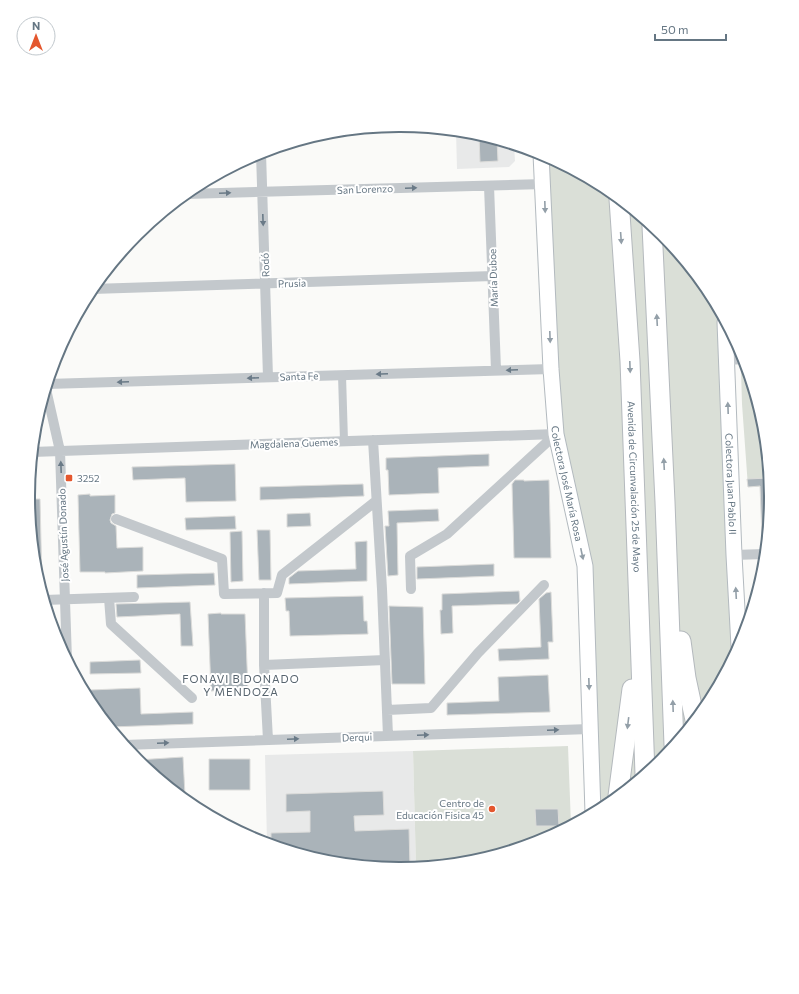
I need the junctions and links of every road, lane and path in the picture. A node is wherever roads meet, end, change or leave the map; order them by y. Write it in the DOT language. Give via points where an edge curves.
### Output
graph roads {
  1 [pos="261,160"];
  2 [pos="543,162"];
  3 [pos="544,184"];
  4 [pos="489,186"];
  5 [pos="262,192"];
  6 [pos="197,194"];
  7 [pos="620,207"];
  8 [pos="652,235"];
  9 [pos="493,276"];
  10 [pos="266,283"];
  11 [pos="100,289"];
  12 [pos="726,335"];
  13 [pos="737,359"];
  14 [pos="727,360"];
  15 [pos="551,369"];
  16 [pos="496,370"];
  17 [pos="342,375"];
  18 [pos="268,377"];
  19 [pos="53,384"];
  20 [pos="48,399"];
  21 [pos="556,434"];
  22 [pos="373,440"];
  23 [pos="344,441"];
  24 [pos="60,451"];
  25 [pos="38,452"];
  26 [pos="376,501"];
  27 [pos="665,502"];
  28 [pos="116,519"];
  29 [pos="759,554"];
  30 [pos="734,555"];
  31 [pos="544,585"];
  32 [pos="410,588"];
  33 [pos="264,593"];
  34 [pos="134,597"];
  35 [pos="109,598"];
  36 [pos="65,599"];
  37 [pos="50,600"];
  38 [pos="639,614"];
  39 [pos="738,631"];
  40 [pos="66,644"];
  41 [pos="385,660"];
  42 [pos="264,665"];
  43 [pos="192,698"];
  44 [pos="387,710"];
  45 [pos="693,713"];
  46 [pos="590,729"];
  47 [pos="388,736"];
  48 [pos="674,737"];
  49 [pos="268,740"];
  50 [pos="132,745"];
  51 [pos="645,767"];
  52 [pos="619,787"];
  53 [pos="593,806"];
  1 -- 5 [label="street, Rodó"];
  2 -- 3 [label="main road, Colectora José María Rosa"];
  3 -- 4 [label="street, San Lorenzo"];
  3 -- 15 [label="main road, Colectora José María Rosa, one-way"];
  5 -- 4 [label="street, San Lorenzo, one-way"];
  4 -- 9 [label="street, María Duboe"];
  6 -- 5 [label="street, San Lorenzo, one-way"];
  5 -- 10 [label="street, Rodó, one-way"];
  7 -- 38 [label="highway, Avenida de Circunvalación 25 de Mayo, one-way" via="630,361"];
  27 -- 8 [label="highway, one-way"];
  9 -- 10 [label="street, Prusia"];
  9 -- 16 [label="street, María Duboe"];
  10 -- 11 [label="street, Prusia"];
  10 -- 18 [label="street, Rodó"];
  12 -- 14 [label="main road, Colectora Juan Pablo II"];
  13 -- 14 [label="street"];
  30 -- 14 [label="main road, Colectora Juan Pablo II, one-way"];
  15 -- 16 [label="street, Santa Fe, one-way"];
  15 -- 21 [label="main road, Colectora José María Rosa"];
  16 -- 17 [label="street, Santa Fe, one-way"];
  17 -- 18 [label="street, Santa Fe"];
  17 -- 23 [label="street"];
  18 -- 19 [label="street, Santa Fe, one-way"];
  20 -- 24 [label="street, José Agustín Donado"];
  21 -- 22 [label="street, Magdalena Guemes"];
  21 -- 32 [label="street" via="447,534 410,556"];
  21 -- 46 [label="main road, Colectora José María Rosa, one-way" via="585,566"];
  22 -- 23 [label="street, Magdalena Guemes"];
  22 -- 26 [label="street"];
  23 -- 24 [label="street, Magdalena Guemes"];
  24 -- 25 [label="street, Magdalena Guemes"];
  36 -- 24 [label="street, José Agustín Donado, one-way"];
  26 -- 33 [label="street" via="282,575 277,593"];
  26 -- 41 [label="street"];
  27 -- 45 [label="highway" via="686,678"];
  48 -- 27 [label="highway, one-way"];
  28 -- 33 [label="street" via="222,559 224,594"];
  29 -- 30 [label="street"];
  39 -- 30 [label="main road, Colectora Juan Pablo II, one-way"];
  31 -- 44 [label="street" via="478,653 430,708"];
  33 -- 42 [label="street"];
  34 -- 35 [label="street"];
  35 -- 36 [label="street"];
  35 -- 43 [label="street" via="111,624"];
  36 -- 37 [label="street"];
  36 -- 40 [label="street, José Agustín Donado"];
  38 -- 51 [label="highway, Avenida de Circunvalación 25 de Mayo"];
  38 -- 52 [label="highway, one-way"];
  41 -- 42 [label="street"];
  41 -- 44 [label="street"];
  42 -- 49 [label="street"];
  44 -- 47 [label="street"];
  47 -- 46 [label="street, Derqui, one-way"];
  46 -- 53 [label="main road, Colectora José María Rosa"];
  49 -- 47 [label="street, Derqui, one-way"];
  50 -- 49 [label="street, Derqui, one-way"];
}
